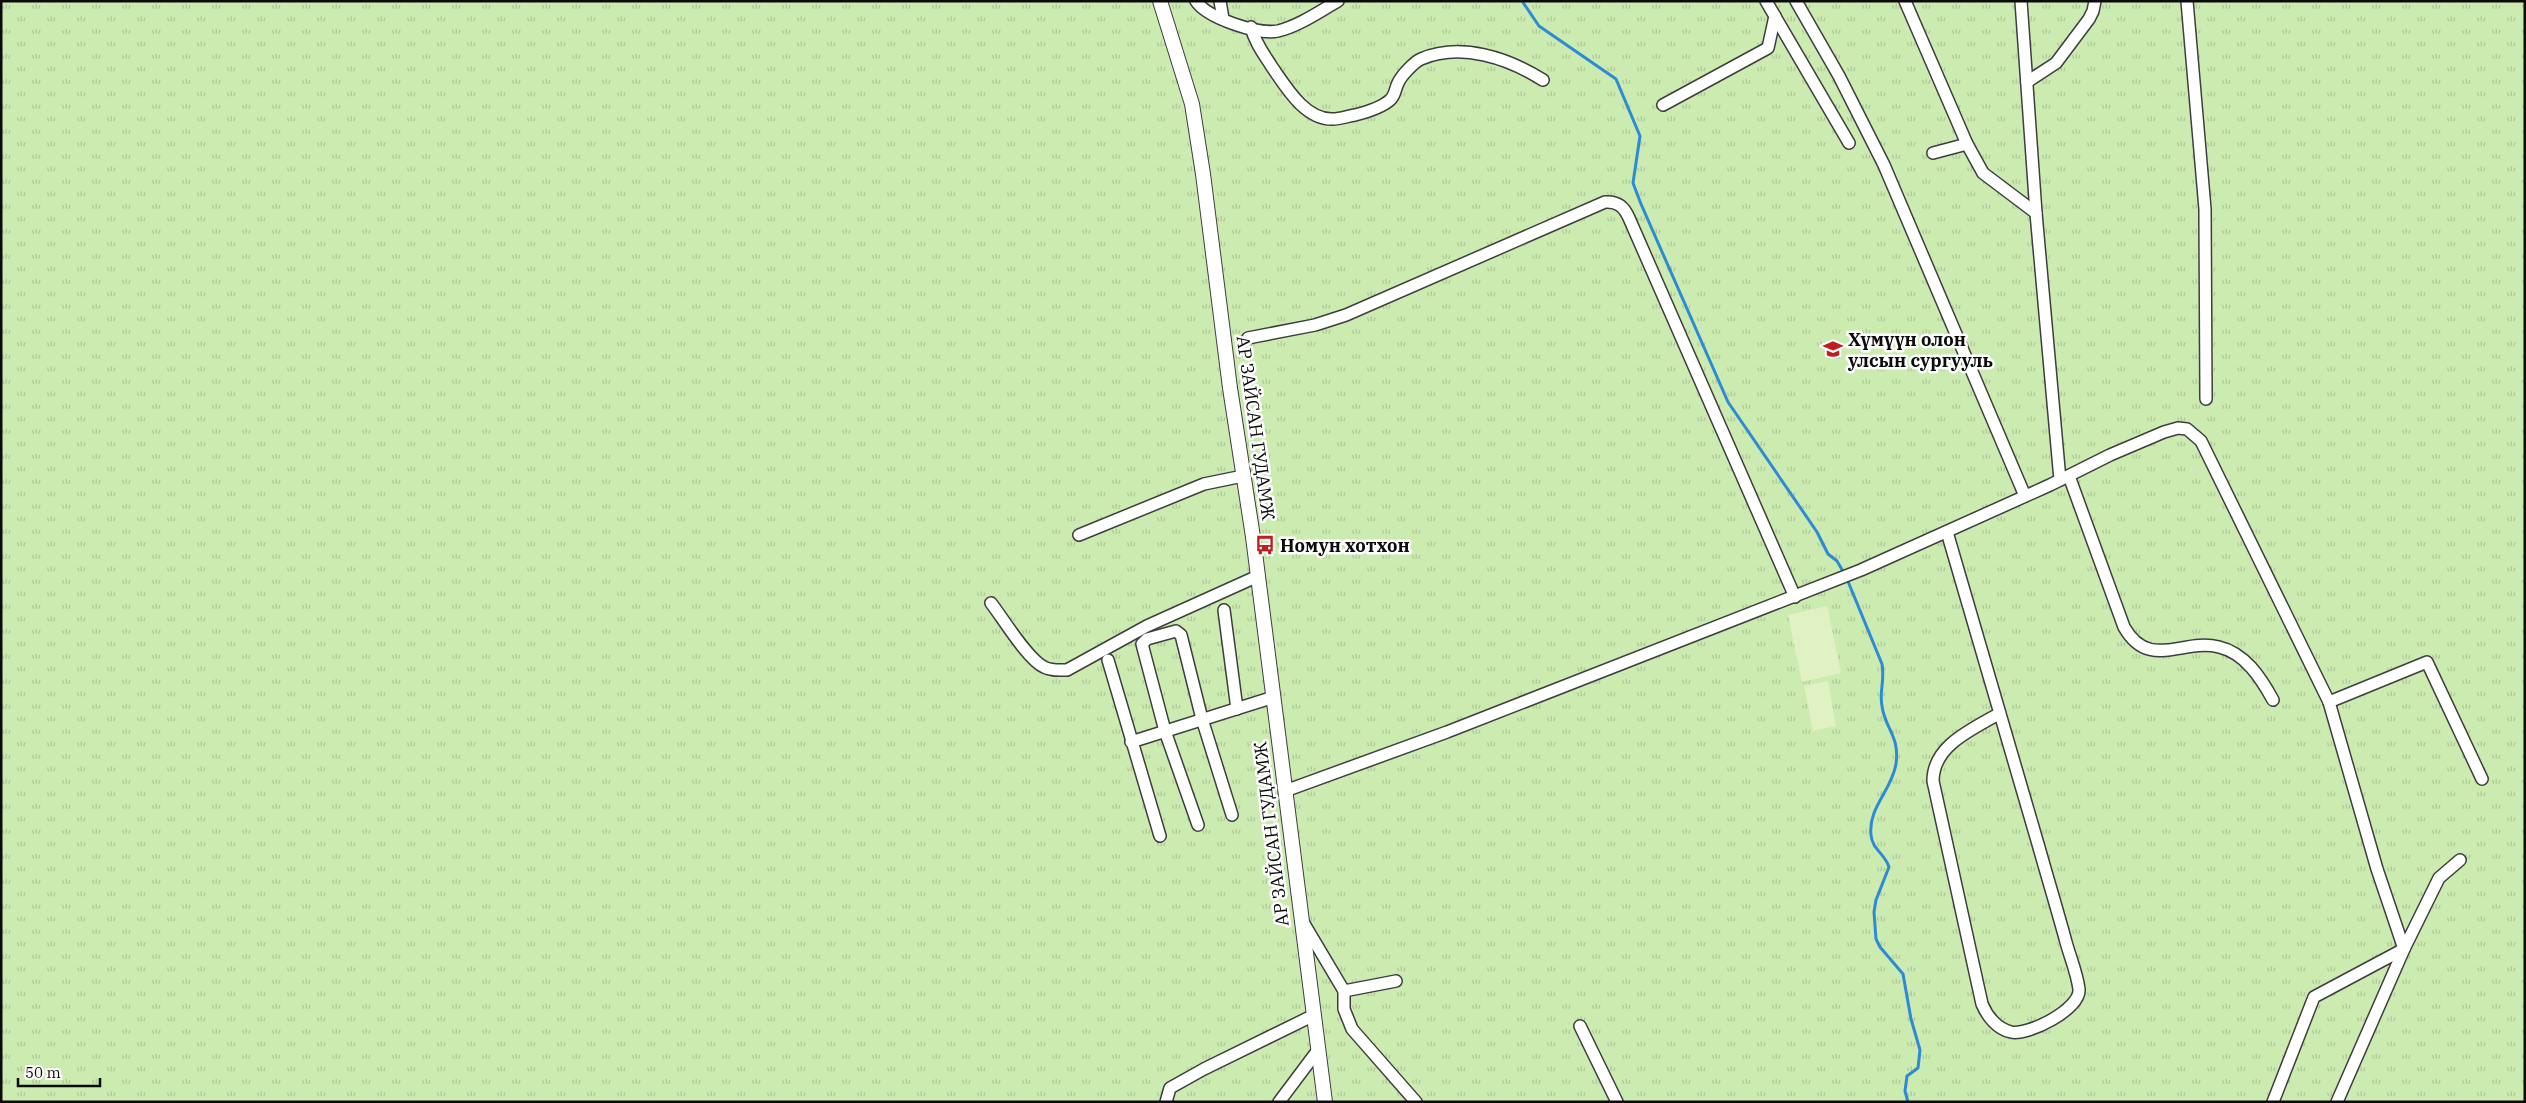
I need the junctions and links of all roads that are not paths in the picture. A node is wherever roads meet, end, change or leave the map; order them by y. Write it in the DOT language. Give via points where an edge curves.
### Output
graph roads {
  1 [pos="1160,1"];
  2 [pos="1196,1"];
  3 [pos="1220,1"];
  4 [pos="1338,1"];
  5 [pos="1766,1"];
  6 [pos="1796,1"];
  7 [pos="1905,1"];
  8 [pos="2021,1"];
  9 [pos="2095,1"];
  10 [pos="2187,1"];
  11 [pos="1775,16"];
  12 [pos="1223,20"];
  13 [pos="1251,27"];
  14 [pos="1543,80"];
  15 [pos="2026,82"];
  16 [pos="1663,106"];
  17 [pos="1849,143"];
  18 [pos="1967,144"];
  19 [pos="1933,153"];
  20 [pos="2036,213"];
  21 [pos="1248,338"];
  22 [pos="2206,399"];
  23 [pos="1243,476"];
  24 [pos="2064,478"];
  25 [pos="2025,496"];
  26 [pos="1947,532"];
  27 [pos="1079,535"];
  28 [pos="1258,576"];
  29 [pos="1795,597"];
  30 [pos="991,602"];
  31 [pos="1224,610"];
  32 [pos="1108,660"];
  33 [pos="1274,697"];
  34 [pos="2273,700"];
  35 [pos="2329,702"];
  36 [pos="1237,709"];
  37 [pos="2000,713"];
  38 [pos="1202,719"];
  39 [pos="1165,731"];
  40 [pos="1131,742"];
  41 [pos="2482,779"];
  42 [pos="1285,791"];
  43 [pos="1232,815"];
  44 [pos="1198,825"];
  45 [pos="1160,836"];
  46 [pos="2460,860"];
  47 [pos="1301,919"];
  48 [pos="2404,949"];
  49 [pos="1396,981"];
  50 [pos="1344,991"];
  51 [pos="1312,1016"];
  52 [pos="1580,1026"];
  53 [pos="1318,1050"];
  54 [pos="1166,1102"];
  55 [pos="1279,1102"];
  56 [pos="1325,1102"];
  57 [pos="1416,1102"];
  58 [pos="1616,1102"];
  59 [pos="2272,1102"];
  60 [pos="2337,1102"];
  1 -- 23 [label="street, АР ЗАЙСАН ГУДАМЖ" via="1193,110"];
  2 -- 12 [label="street" via="1205,12"];
  3 -- 12 [label="street"];
  4 -- 13 [label="street" via="1280,30 1270,32"];
  5 -- 11 [label="street"];
  6 -- 25 [label="street" via="1884,165"];
  7 -- 18 [label="street"];
  8 -- 15 [label="street"];
  9 -- 15 [label="street" via="2094,11 2056,63"];
  10 -- 22 [label="street" via="2205,209"];
  11 -- 16 [label="street" via="1768,48"];
  11 -- 17 [label="street"];
  12 -- 13 [label="street"];
  13 -- 14 [label="street" via="1256,43 1292,94 1309,112 1334,120 1384,104 1392,99 1398,81 1419,60 1445,52 1481,54 1526,69"];
  15 -- 20 [label="street"];
  18 -- 19 [label="street"];
  18 -- 20 [label="street" via="1983,173"];
  20 -- 24 [label="street"];
  21 -- 29 [label="street" via="1315,325 1346,315 1613,201 1630,218"];
  23 -- 27 [label="street" via="1204,484"];
  23 -- 28 [label="street, АР ЗАЙСАН ГУДАМЖ"];
  24 -- 25 [label="street"];
  24 -- 34 [label="street" via="2132,640 2145,650 2218,647 2234,654 2258,676"];
  24 -- 35 [label="street" via="2110,455 2178,428 2196,434"];
  25 -- 26 [label="street"];
  26 -- 29 [label="street"];
  26 -- 37 [label="street"];
  28 -- 30 [label="street" via="1147,626 1067,670 1042,667"];
  28 -- 33 [label="street, АР ЗАЙСАН ГУДАМЖ"];
  29 -- 42 [label="street"];
  31 -- 36 [label="street"];
  32 -- 40 [label="street"];
  33 -- 36 [label="street"];
  33 -- 42 [label="street, АР ЗАЙСАН ГУДАМЖ"];
  35 -- 41 [label="street" via="2427,662"];
  35 -- 48 [label="street" via="2377,869"];
  36 -- 38 [label="street"];
  37 -- 37 [label="street" via="2079,993 2068,1008 2036,1027 2018,1032 1998,1025 1982,1004 1933,781 1934,768 1945,749"];
  38 -- 39 [label="street"];
  38 -- 39 [label="street" via="1179,632 1147,639 1142,644"];
  38 -- 43 [label="street"];
  39 -- 40 [label="street"];
  39 -- 44 [label="street"];
  40 -- 45 [label="street"];
  42 -- 47 [label="street, АР ЗАЙСАН ГУДАМЖ"];
  46 -- 48 [label="street" via="2439,878"];
  47 -- 50 [label="street"];
  47 -- 51 [label="street, АР ЗАЙСАН ГУДАМЖ"];
  48 -- 59 [label="street" via="2314,997"];
  48 -- 60 [label="street"];
  49 -- 50 [label="street"];
  50 -- 57 [label="street" via="1344,1009 1352,1029"];
  51 -- 53 [label="street, АР ЗАЙСАН ГУДАМЖ"];
  51 -- 54 [label="street" via="1170,1088"];
  52 -- 58 [label="street"];
  53 -- 55 [label="street"];
  53 -- 56 [label="street, АР ЗАЙСАН ГУДАМЖ"];
}
